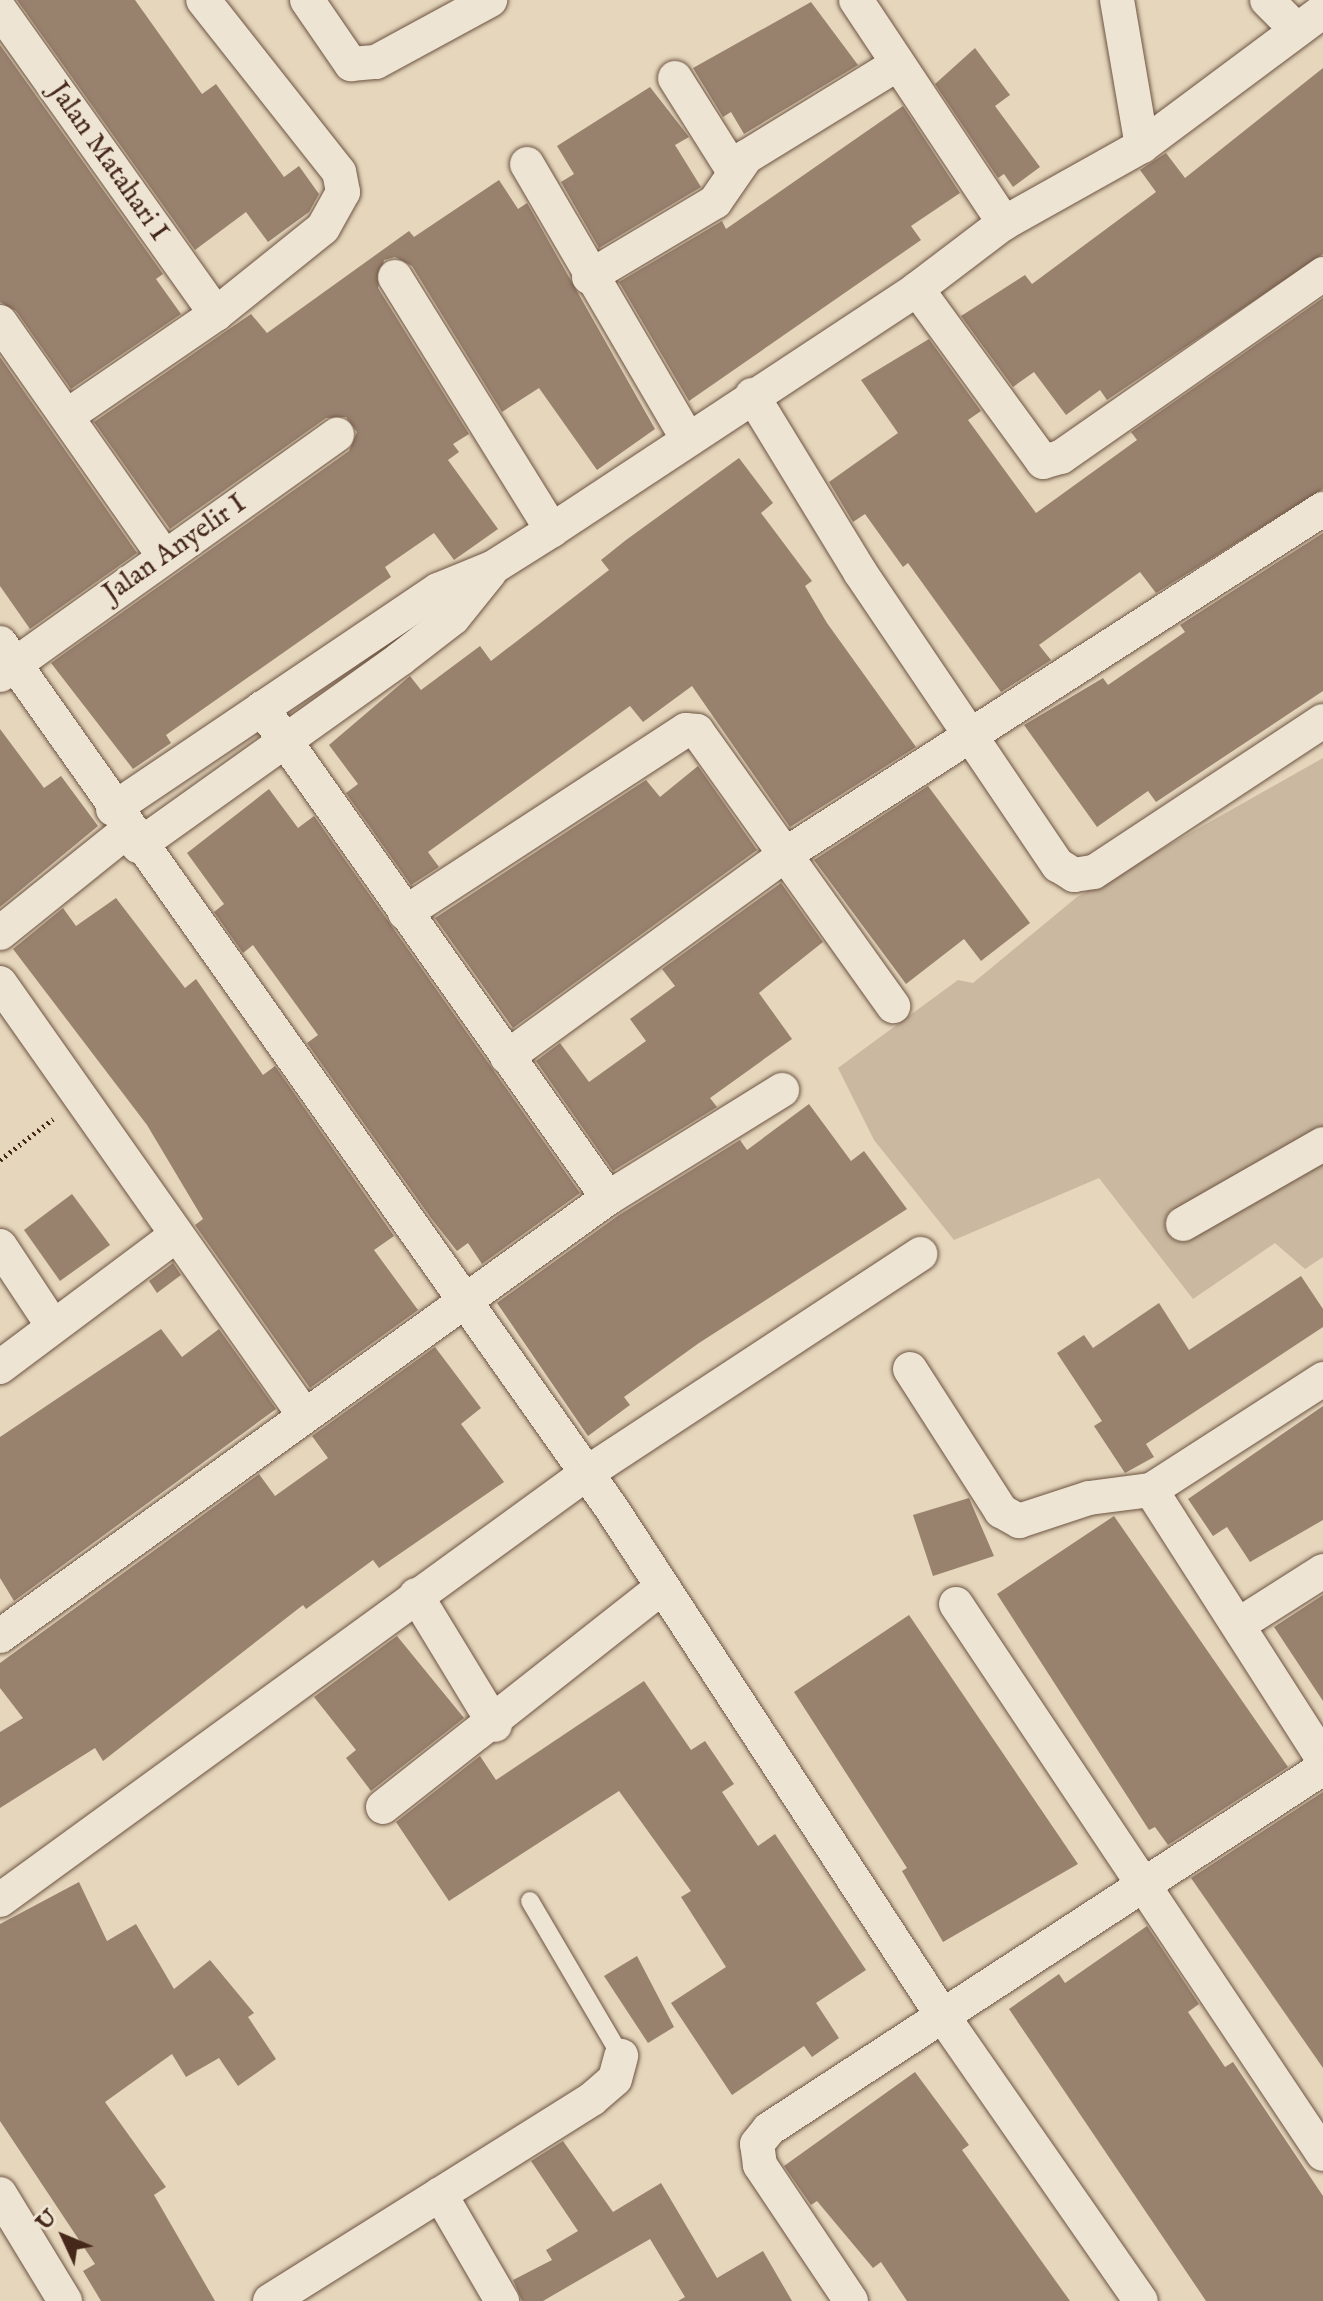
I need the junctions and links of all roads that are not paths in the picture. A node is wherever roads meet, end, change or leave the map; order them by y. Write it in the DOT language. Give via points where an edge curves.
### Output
graph roads {
  1 [pos="203,0"];
  2 [pos="307,0"];
  3 [pos="490,0"];
  4 [pos="856,0"];
  5 [pos="1117,0"];
  6 [pos="1267,0"];
  7 [pos="0,10"];
  8 [pos="1310,21"];
  9 [pos="898,64"];
  10 [pos="675,78"];
  11 [pos="1142,146"];
  12 [pos="527,164"];
  13 [pos="733,170"];
  14 [pos="1004,223"];
  15 [pos="1323,274"];
  16 [pos="395,277"];
  17 [pos="589,277"];
  18 [pos="917,289"];
  19 [pos="216,314"];
  20 [pos="0,322"];
  21 [pos="752,395"];
  22 [pos="67,416"];
  23 [pos="337,435"];
  24 [pos="688,439"];
  25 [pos="1323,509"];
  26 [pos="552,530"];
  27 [pos="164,556"];
  28 [pos="492,568"];
  29 [pos="382,627"];
  30 [pos="400,659"];
  31 [pos="5,661"];
  32 [pos="262,708"];
  33 [pos="1323,721"];
  34 [pos="969,734"];
  35 [pos="287,743"];
  36 [pos="126,829"];
  37 [pos="789,852"];
  38 [pos="405,913"];
  39 [pos="0,933"];
  40 [pos="0,983"];
  41 [pos="893,1006"];
  42 [pos="507,1057"];
  43 [pos="782,1090"];
  44 [pos="1323,1144"];
  45 [pos="608,1198"];
  46 [pos="1183,1224"];
  47 [pos="174,1237"];
  48 [pos="0,1246"];
  49 [pos="920,1254"];
  50 [pos="460,1303"];
  51 [pos="53,1326"];
  52 [pos="0,1367"];
  53 [pos="910,1369"];
  54 [pos="1323,1379"];
  55 [pos="302,1412"];
  56 [pos="587,1473"];
  57 [pos="1151,1490"];
  58 [pos="1323,1571"];
  59 [pos="659,1590"];
  60 [pos="416,1595"];
  61 [pos="956,1604"];
  62 [pos="1238,1625"];
  63 [pos="0,1636"];
  64 [pos="495,1725"];
  65 [pos="1323,1759"];
  66 [pos="1323,1768"];
  67 [pos="383,1807"];
  68 [pos="1144,1882"];
  69 [pos="0,1900"];
  70 [pos="530,1901"];
  71 [pos="942,2015"];
  72 [pos="621,2056"];
  73 [pos="1323,2154"];
  74 [pos="0,2194"];
  75 [pos="440,2194"];
  76 [pos="65,2301"];
  77 [pos="270,2301"];
  78 [pos="502,2301"];
  79 [pos="851,2301"];
  80 [pos="1141,2301"];
  1 -- 19 [label="street" via="339,172 343,192 323,228"];
  2 -- 3 [label="street" via="351,64 376,62"];
  4 -- 9 [label="street"];
  5 -- 11 [label="street"];
  6 -- 8 [label="street"];
  7 -- 19 [label="street, Jalan Matahari I"];
  8 -- 11 [label="street"];
  9 -- 13 [label="street"];
  9 -- 14 [label="street"];
  10 -- 13 [label="street"];
  11 -- 14 [label="street"];
  12 -- 17 [label="street"];
  13 -- 17 [label="street" via="715,202"];
  14 -- 18 [label="street"];
  15 -- 18 [label="street" via="1061,457 1043,462"];
  16 -- 26 [label="street"];
  17 -- 24 [label="street"];
  18 -- 21 [label="street"];
  19 -- 22 [label="street"];
  20 -- 22 [label="street"];
  21 -- 24 [label="street"];
  21 -- 34 [label="street"];
  22 -- 27 [label="street"];
  23 -- 27 [label="street, Jalan Anyelir I"];
  24 -- 26 [label="street"];
  25 -- 34 [label="street"];
  26 -- 28 [label="street"];
  27 -- 31 [label="street, Jalan Anyelir I"];
  28 -- 29 [label="street" via="438,590"];
  28 -- 30 [label="street" via="453,618"];
  29 -- 30 [label="street"];
  29 -- 32 [label="street"];
  30 -- 35 [label="street"];
  31 -- 36 [label="street"];
  32 -- 35 [label="street"];
  32 -- 36 [label="street"];
  33 -- 34 [label="street" via="1094,872 1074,875 1058,865"];
  34 -- 37 [label="street"];
  35 -- 36 [label="street"];
  35 -- 38 [label="street"];
  36 -- 39 [label="street"];
  36 -- 50 [label="street"];
  37 -- 38 [label="street" via="706,739 686,730"];
  37 -- 41 [label="street"];
  37 -- 42 [label="street"];
  38 -- 42 [label="street"];
  40 -- 47 [label="street"];
  42 -- 45 [label="street"];
  43 -- 45 [label="street"];
  44 -- 46 [label="street"];
  45 -- 50 [label="street"];
  47 -- 51 [label="street"];
  47 -- 55 [label="street"];
  48 -- 51 [label="street"];
  49 -- 56 [label="street"];
  50 -- 55 [label="street"];
  50 -- 56 [label="street"];
  51 -- 52 [label="street"];
  53 -- 57 [label="street" via="1001,1511 1019,1521 1089,1498"];
  54 -- 57 [label="street"];
  55 -- 63 [label="street"];
  56 -- 59 [label="street"];
  56 -- 60 [label="street"];
  57 -- 62 [label="street"];
  58 -- 62 [label="street"];
  59 -- 64 [label="street"];
  59 -- 71 [label="street"];
  60 -- 64 [label="street"];
  60 -- 69 [label="street"];
  61 -- 68 [label="street"];
  62 -- 65 [label="street"];
  64 -- 67 [label="street"];
  66 -- 68 [label="street"];
  68 -- 71 [label="street"];
  68 -- 73 [label="street"];
  70 -- 72 [label="lane"];
  71 -- 79 [label="street" via="769,2129 757,2144 760,2165"];
  71 -- 80 [label="street"];
  72 -- 75 [label="street" via="615,2079 592,2099"];
  74 -- 76 [label="street"];
  75 -- 77 [label="street"];
  75 -- 78 [label="street"];
}
